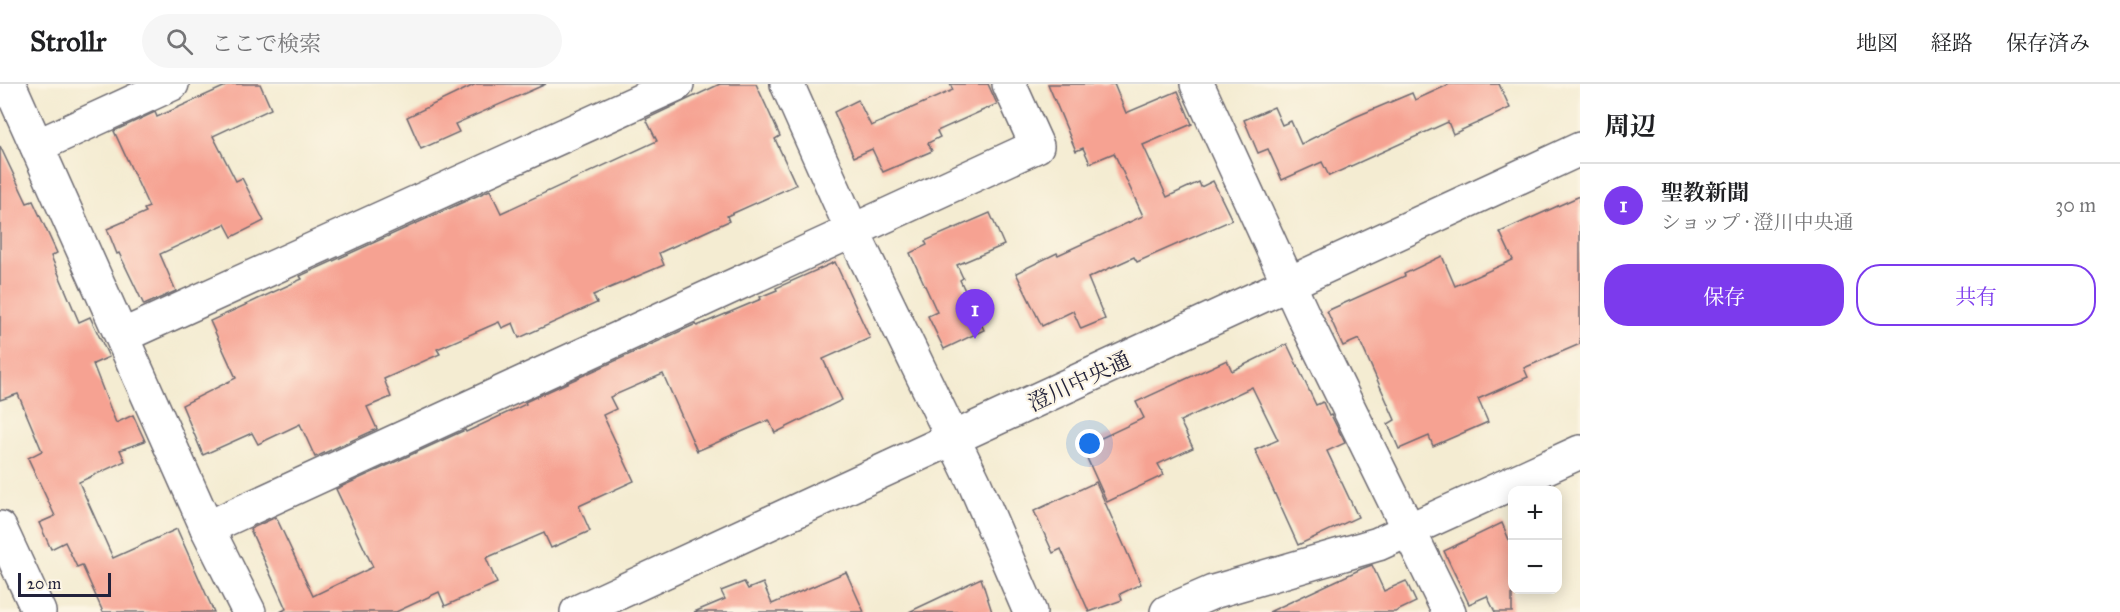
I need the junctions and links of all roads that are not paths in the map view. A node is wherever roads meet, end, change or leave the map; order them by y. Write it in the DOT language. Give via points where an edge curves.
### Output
graph roads {
  1 [pos="9,84"];
  2 [pos="172,84"];
  3 [pos="677,84"];
  4 [pos="787,84"];
  5 [pos="1009,84"];
  6 [pos="1197,84"];
  7 [pos="37,146"];
  8 [pos="1580,149"];
  9 [pos="852,230"];
  10 [pos="1289,283"];
  11 [pos="122,336"];
  12 [pos="954,440"];
  13 [pos="1580,452"];
  14 [pos="0,528"];
  15 [pos="207,528"];
  16 [pos="1409,529"];
  17 [pos="1217,602"];
  18 [pos="39,612"];
  19 [pos="249,612"];
  20 [pos="577,612"];
  21 [pos="1030,612"];
  22 [pos="1167,612"];
  23 [pos="1449,612"];
  1 -- 7 [label="street"];
  2 -- 7 [label="street"];
  3 -- 11 [label="street"];
  4 -- 9 [label="street"];
  5 -- 9 [label="street" via="1037,146"];
  6 -- 10 [label="street"];
  7 -- 11 [label="street"];
  8 -- 10 [label="street, 澄川中央通"];
  9 -- 12 [label="street"];
  9 -- 15 [label="street"];
  10 -- 12 [label="street, 澄川中央通"];
  10 -- 16 [label="street"];
  11 -- 15 [label="street"];
  12 -- 20 [label="street, 澄川中央通"];
  12 -- 21 [label="street"];
  13 -- 16 [label="street"];
  14 -- 18 [label="street"];
  15 -- 19 [label="street"];
  16 -- 17 [label="street"];
  16 -- 23 [label="street"];
  17 -- 22 [label="street"];
}
